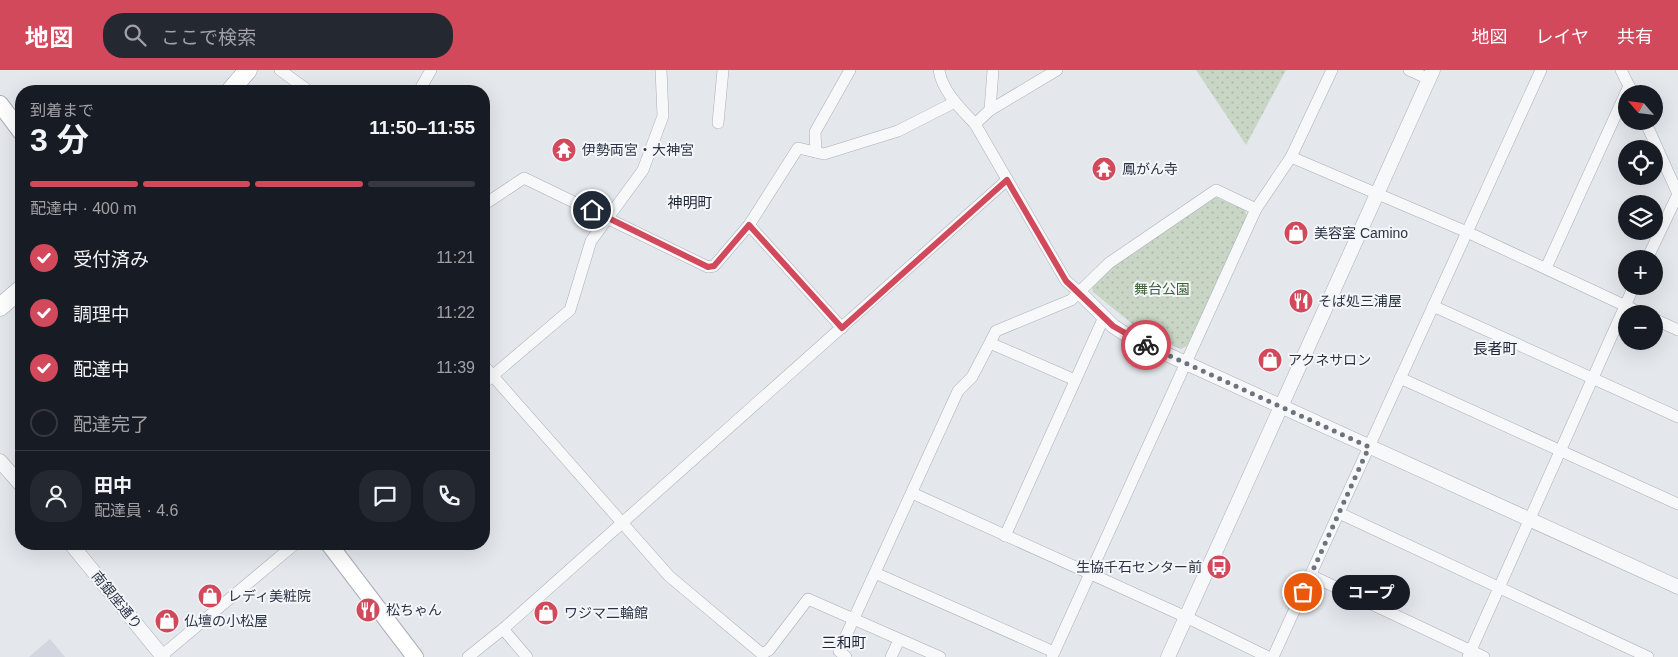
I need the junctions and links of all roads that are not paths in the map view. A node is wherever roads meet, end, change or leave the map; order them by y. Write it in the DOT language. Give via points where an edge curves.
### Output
graph roads {
  1 [pos="248,70"];
  2 [pos="282,70"];
  3 [pos="431,70"];
  4 [pos="661,70"];
  5 [pos="723,70"];
  6 [pos="850,70"];
  7 [pos="939,70"];
  8 [pos="993,70"];
  9 [pos="1057,70"];
  10 [pos="1332,70"];
  11 [pos="1409,70"];
  12 [pos="1541,70"];
  13 [pos="1621,70"];
  14 [pos="1431,74"];
  15 [pos="235,85"];
  16 [pos="301,85"];
  17 [pos="422,85"];
  18 [pos="1628,85"];
  19 [pos="955,102"];
  20 [pos="0,104"];
  21 [pos="990,110"];
  22 [pos="1618,117"];
  23 [pos="718,123"];
  24 [pos="15,124"];
  25 [pos="975,124"];
  26 [pos="1649,130"];
  27 [pos="816,152"];
  28 [pos="1291,157"];
  29 [pos="1007,180"];
  30 [pos="1377,194"];
  31 [pos="1678,194"];
  32 [pos="490,201"];
  33 [pos="1256,209"];
  34 [pos="609,218"];
  35 [pos="749,225"];
  36 [pos="1467,232"];
  37 [pos="1651,250"];
  38 [pos="1546,268"];
  39 [pos="1079,292"];
  40 [pos="15,294"];
  41 [pos="1629,295"];
  42 [pos="1624,305"];
  43 [pos="1433,306"];
  44 [pos="0,307"];
  45 [pos="1104,317"];
  46 [pos="1618,319"];
  47 [pos="1663,323"];
  48 [pos="842,328"];
  49 [pos="1678,330"];
  50 [pos="990,343"];
  51 [pos="1186,363"];
  52 [pos="490,377"];
  53 [pos="1400,378"];
  54 [pos="1592,378"];
  55 [pos="1075,380"];
  56 [pos="490,381"];
  57 [pos="1280,406"];
  58 [pos="1678,417"];
  59 [pos="1369,447"];
  60 [pos="1560,450"];
  61 [pos="0,461"];
  62 [pos="15,479"];
  63 [pos="912,493"];
  64 [pos="1678,504"];
  65 [pos="1339,512"];
  66 [pos="1530,519"];
  67 [pos="621,524"];
  68 [pos="1005,536"];
  69 [pos="75,550"];
  70 [pos="288,550"];
  71 [pos="334,550"];
  72 [pos="875,573"];
  73 [pos="1089,574"];
  74 [pos="1310,575"];
  75 [pos="1678,587"];
  76 [pos="1499,588"];
  77 [pos="1186,617"];
  78 [pos="854,618"];
  79 [pos="503,629"];
  80 [pos="899,640"];
  81 [pos="772,653"];
  82 [pos="1469,654"];
  83 [pos="1053,655"];
  84 [pos="162,656"];
  85 [pos="415,657"];
  86 [pos="468,657"];
  87 [pos="527,657"];
  88 [pos="846,657"];
  89 [pos="891,657"];
  90 [pos="940,657"];
  91 [pos="1168,657"];
  92 [pos="1268,657"];
  93 [pos="1273,657"];
  94 [pos="1484,657"];
  95 [pos="1648,657"];
  1 -- 15 [label="main road"];
  2 -- 16 [label="street"];
  3 -- 17 [label="street"];
  4 -- 34 [label="street" via="663,116 643,170"];
  5 -- 23 [label="street"];
  6 -- 27 [label="street" via="815,132"];
  7 -- 19 [label="street"];
  8 -- 21 [label="street"];
  9 -- 21 [label="street"];
  10 -- 28 [label="street"];
  11 -- 14 [label="street"];
  12 -- 36 [label="street"];
  13 -- 18 [label="street"];
  14 -- 30 [label="street"];
  19 -- 25 [label="street"];
  19 -- 27 [label="street" via="898,131 824,154"];
  20 -- 24 [label="main road"];
  21 -- 25 [label="street"];
  22 -- 38 [label="street"];
  25 -- 29 [label="street"];
  26 -- 31 [label="street"];
  27 -- 35 [label="street" via="798,148"];
  28 -- 30 [label="street"];
  28 -- 33 [label="street"];
  29 -- 39 [label="street" via="1066,281"];
  29 -- 48 [label="street"];
  30 -- 36 [label="street"];
  30 -- 57 [label="street"];
  31 -- 37 [label="street"];
  32 -- 34 [label="street" via="524,178"];
  33 -- 39 [label="street" via="1216,190 1109,263"];
  33 -- 51 [label="street"];
  34 -- 35 [label="street" via="708,267 714,266"];
  34 -- 52 [label="street" via="591,241 570,310"];
  35 -- 48 [label="street"];
  36 -- 38 [label="street"];
  36 -- 43 [label="street"];
  38 -- 42 [label="street"];
  39 -- 45 [label="street"];
  39 -- 50 [label="street" via="1070,300 996,331"];
  40 -- 44 [label="main road"];
  41 -- 42 [label="street"];
  43 -- 53 [label="street"];
  43 -- 54 [label="street"];
  45 -- 51 [label="street" via="1131,338"];
  45 -- 55 [label="street"];
  46 -- 54 [label="street"];
  47 -- 49 [label="street"];
  48 -- 67 [label="street"];
  50 -- 55 [label="street"];
  50 -- 63 [label="street" via="972,377 958,391"];
  51 -- 57 [label="street"];
  51 -- 73 [label="street"];
  53 -- 59 [label="street"];
  53 -- 60 [label="street"];
  54 -- 58 [label="street"];
  54 -- 60 [label="street"];
  55 -- 68 [label="street"];
  56 -- 67 [label="street"];
  57 -- 59 [label="street"];
  57 -- 77 [label="street"];
  59 -- 65 [label="street"];
  59 -- 66 [label="street"];
  60 -- 64 [label="street"];
  60 -- 66 [label="street"];
  61 -- 62 [label="street"];
  63 -- 68 [label="street"];
  63 -- 72 [label="street"];
  65 -- 74 [label="street"];
  65 -- 76 [label="street"];
  66 -- 75 [label="street"];
  66 -- 76 [label="street"];
  67 -- 79 [label="street"];
  67 -- 81 [label="street" via="670,576 727,626 762,654"];
  68 -- 73 [label="street"];
  69 -- 84 [label="street, 南銀座通り"];
  70 -- 84 [label="street"];
  71 -- 85 [label="main road"];
  72 -- 78 [label="street"];
  72 -- 83 [label="street"];
  73 -- 77 [label="street"];
  73 -- 83 [label="street"];
  74 -- 82 [label="street"];
  74 -- 93 [label="street"];
  76 -- 82 [label="street"];
  76 -- 95 [label="street"];
  77 -- 91 [label="street"];
  77 -- 92 [label="street"];
  78 -- 80 [label="street"];
  78 -- 81 [label="street" via="808,599"];
  78 -- 88 [label="street" via="839,651"];
  79 -- 86 [label="street"];
  79 -- 87 [label="street"];
  80 -- 89 [label="street"];
  80 -- 90 [label="street"];
  82 -- 94 [label="street"];
}
